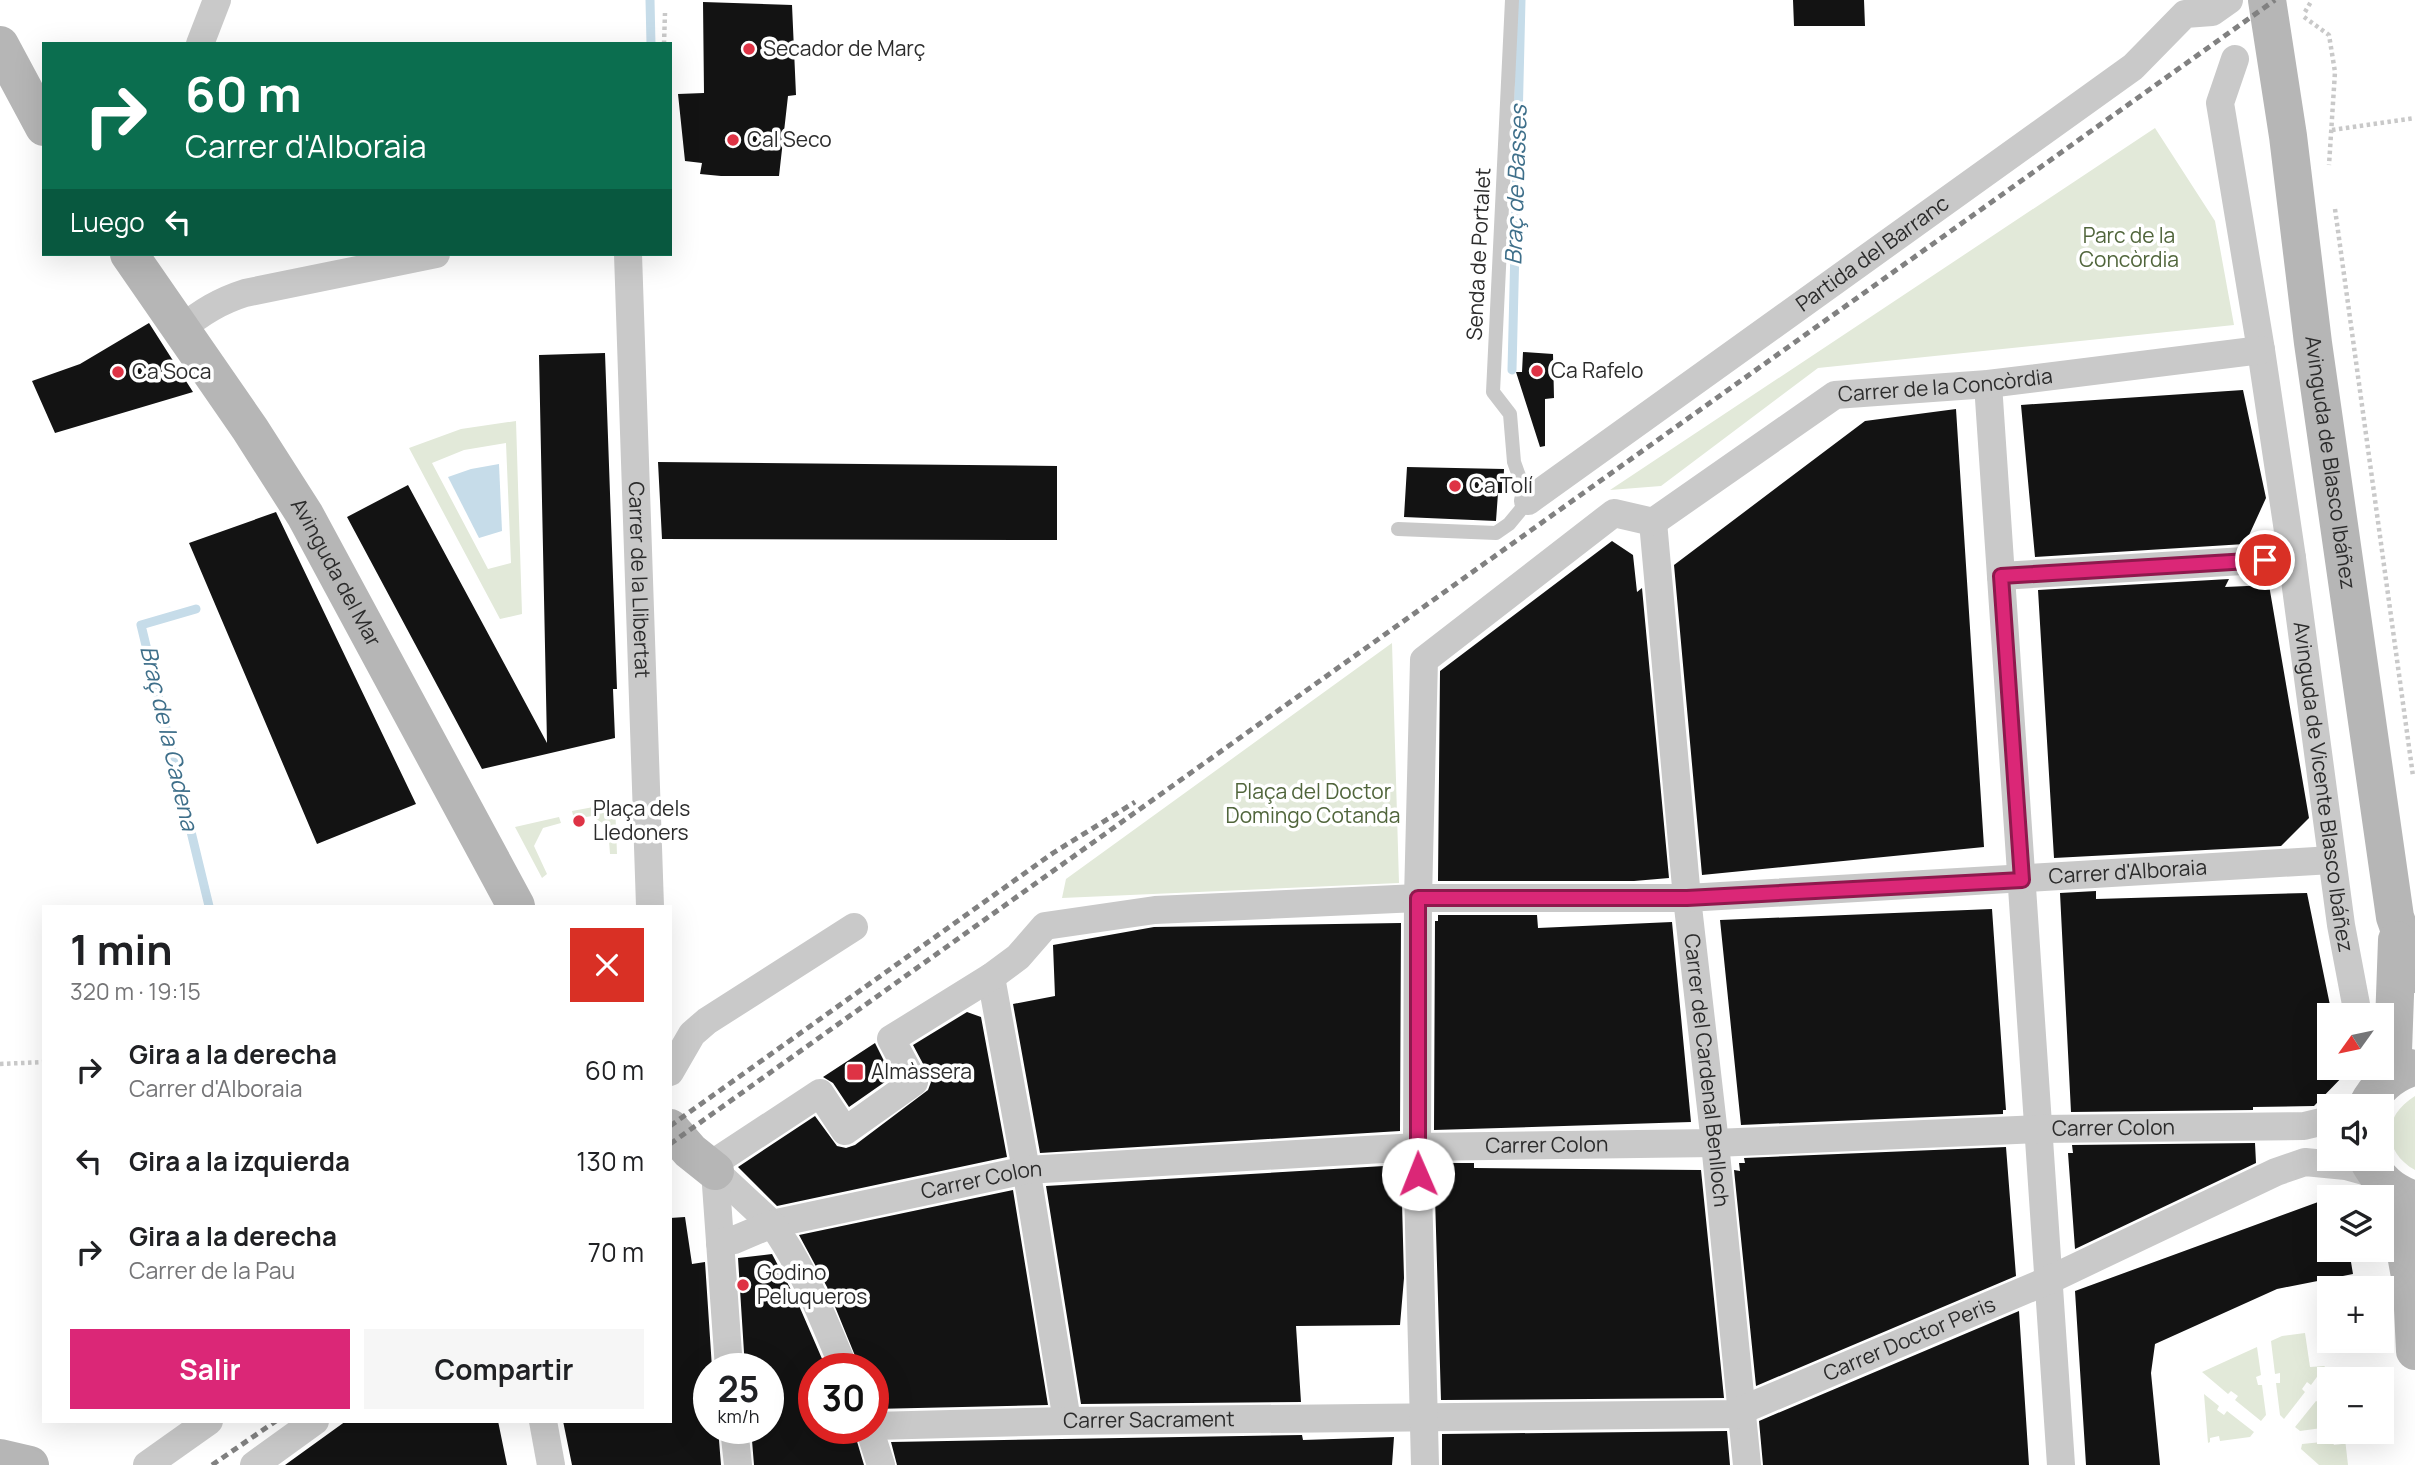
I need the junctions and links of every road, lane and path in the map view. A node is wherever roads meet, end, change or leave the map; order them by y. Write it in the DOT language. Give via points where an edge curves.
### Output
graph roads {
  1 [pos="217,0"];
  2 [pos="1512,0"];
  3 [pos="2267,0"];
  4 [pos="2312,0"];
  5 [pos="2220,6"];
  6 [pos="665,13"];
  7 [pos="201,42"];
  8 [pos="664,42"];
  9 [pos="0,45"];
  10 [pos="2235,59"];
  11 [pos="2415,118"];
  12 [pos="42,123"];
  13 [pos="2332,130"];
  14 [pos="2330,179"];
  15 [pos="2334,206"];
  16 [pos="130,256"];
  17 [pos="426,256"];
  18 [pos="628,256"];
  19 [pos="181,328"];
  20 [pos="2261,350"];
  21 [pos="1988,384"];
  22 [pos="1528,501"];
  23 [pos="1653,522"];
  24 [pos="1398,529"];
  25 [pos="2292,558"];
  26 [pos="2001,576"];
  27 [pos="2413,778"];
  28 [pos="2332,860"];
  29 [pos="2022,880"];
  30 [pos="1418,898"];
  31 [pos="1687,898"];
  32 [pos="515,905"];
  33 [pos="650,905"];
  34 [pos="854,927"];
  35 [pos="2398,927"];
  36 [pos="2415,974"];
  37 [pos="991,977"];
  38 [pos="2356,1003"];
  39 [pos="42,1062"];
  40 [pos="0,1064"];
  41 [pos="672,1069"];
  42 [pos="2382,1084"];
  43 [pos="2317,1123"];
  44 [pos="2039,1129"];
  45 [pos="1715,1143"];
  46 [pos="1417,1147"];
  47 [pos="691,1156"];
  48 [pos="1026,1170"];
  49 [pos="2388,1181"];
  50 [pos="772,1224"];
  51 [pos="720,1243"];
  52 [pos="2049,1280"];
  53 [pos="2415,1351"];
  54 [pos="728,1353"];
  55 [pos="838,1353"];
  56 [pos="1742,1410"];
  57 [pos="1424,1417"];
  58 [pos="1068,1421"];
  59 [pos="206,1423"];
  60 [pos="312,1423"];
  61 [pos="543,1423"];
  62 [pos="889,1426"];
  63 [pos="736,1444"];
  64 [pos="875,1444"];
  65 [pos="0,1458"];
  66 [pos="30,1465"];
  67 [pos="147,1465"];
  68 [pos="254,1465"];
  69 [pos="551,1465"];
  70 [pos="738,1465"];
  71 [pos="881,1465"];
  72 [pos="1425,1465"];
  73 [pos="1747,1465"];
  74 [pos="2061,1465"];
  1 -- 7 [label="street"];
  2 -- 22 [label="lane, Senda de Portalet" via="1493,392 1510,414 1514,462"];
  3 -- 35 [label="main road, Avinguda de Blasco Ibáñez"];
  4 -- 13 [label="path" via="2303,16 2329,35 2335,72"];
  5 -- 22 [label="street, Partida del Barranc" via="2185,14 2133,67"];
  6 -- 8 [label="path"];
  9 -- 12 [label="main road"];
  10 -- 20 [label="street" via="2220,103"];
  11 -- 13 [label="path"];
  13 -- 14 [label="path"];
  15 -- 27 [label="path"];
  16 -- 19 [label="main road, Avinguda del Mar"];
  17 -- 19 [label="street" via="245,292 223,299"];
  18 -- 33 [label="street, Carrer de la Llibertat"];
  19 -- 32 [label="main road, Avinguda del Mar" via="305,515"];
  20 -- 21 [label="street, Carrer de la Concòrdia"];
  20 -- 25 [label="street, Avinguda de Vicente Blasco Ibáñez"];
  21 -- 23 [label="street, Carrer de la Concòrdia" via="1835,395"];
  21 -- 26 [label="street"];
  22 -- 24 [label="lane" via="1496,533"];
  23 -- 30 [label="street" via="1614,513 1424,660"];
  23 -- 31 [label="street, Carrer del Cardenal Benlloch"];
  25 -- 26 [label="street"];
  25 -- 28 [label="street, Avinguda de Vicente Blasco Ibáñez"];
  26 -- 29 [label="street"];
  28 -- 29 [label="street, Carrer d'Alboraia"];
  28 -- 38 [label="street, Avinguda de Vicente Blasco Ibáñez"];
  29 -- 31 [label="street, Carrer d'Alboraia"];
  29 -- 44 [label="street"];
  30 -- 31 [label="street, Carrer d'Alboraia"];
  30 -- 37 [label="street" via="1155,910 1045,926 1018,957"];
  30 -- 46 [label="street"];
  31 -- 45 [label="street, Carrer del Cardenal Benlloch"];
  34 -- 41 [label="street" via="707,1021 692,1034"];
  35 -- 36 [label="main road, Avinguda de Blasco Ibáñez"];
  35 -- 42 [label="main road, Avinguda de Blasco Ibáñez" via="2393,1051"];
  37 -- 47 [label="street" via="891,1039 914,1082 845,1131 820,1093"];
  37 -- 48 [label="street"];
  39 -- 40 [label="path"];
  43 -- 44 [label="street, Carrer Colon"];
  44 -- 45 [label="street, Carrer Colon"];
  44 -- 52 [label="street"];
  45 -- 46 [label="street, Carrer Colon"];
  45 -- 56 [label="street, Carrer del Cardenal Benlloch"];
  46 -- 48 [label="street, Carrer Colon"];
  46 -- 57 [label="street"];
  47 -- 50 [label="street"];
  47 -- 51 [label="street"];
  48 -- 50 [label="street, Carrer Colon"];
  48 -- 58 [label="street"];
  49 -- 52 [label="street, Carrer Doctor Peris" via="2347,1166 2305,1162"];
  49 -- 53 [label="main road" via="2412,1288"];
  50 -- 51 [label="street, Carrer Colon"];
  50 -- 55 [label="street" via="813,1294"];
  51 -- 54 [label="street"];
  52 -- 56 [label="street, Carrer Doctor Peris"];
  52 -- 74 [label="street"];
  56 -- 57 [label="street, Carrer Doctor Peris" via="1741,1414"];
  56 -- 73 [label="street, Carrer del Cardenal Benlloch"];
  57 -- 58 [label="street, Carrer Sacrament"];
  57 -- 72 [label="street"];
  58 -- 62 [label="street, Carrer Sacrament"];
  59 -- 67 [label="street"];
  60 -- 68 [label="street"];
  61 -- 69 [label="street"];
  63 -- 70 [label="street"];
  64 -- 71 [label="street"];
  65 -- 66 [label="main road"];
}
